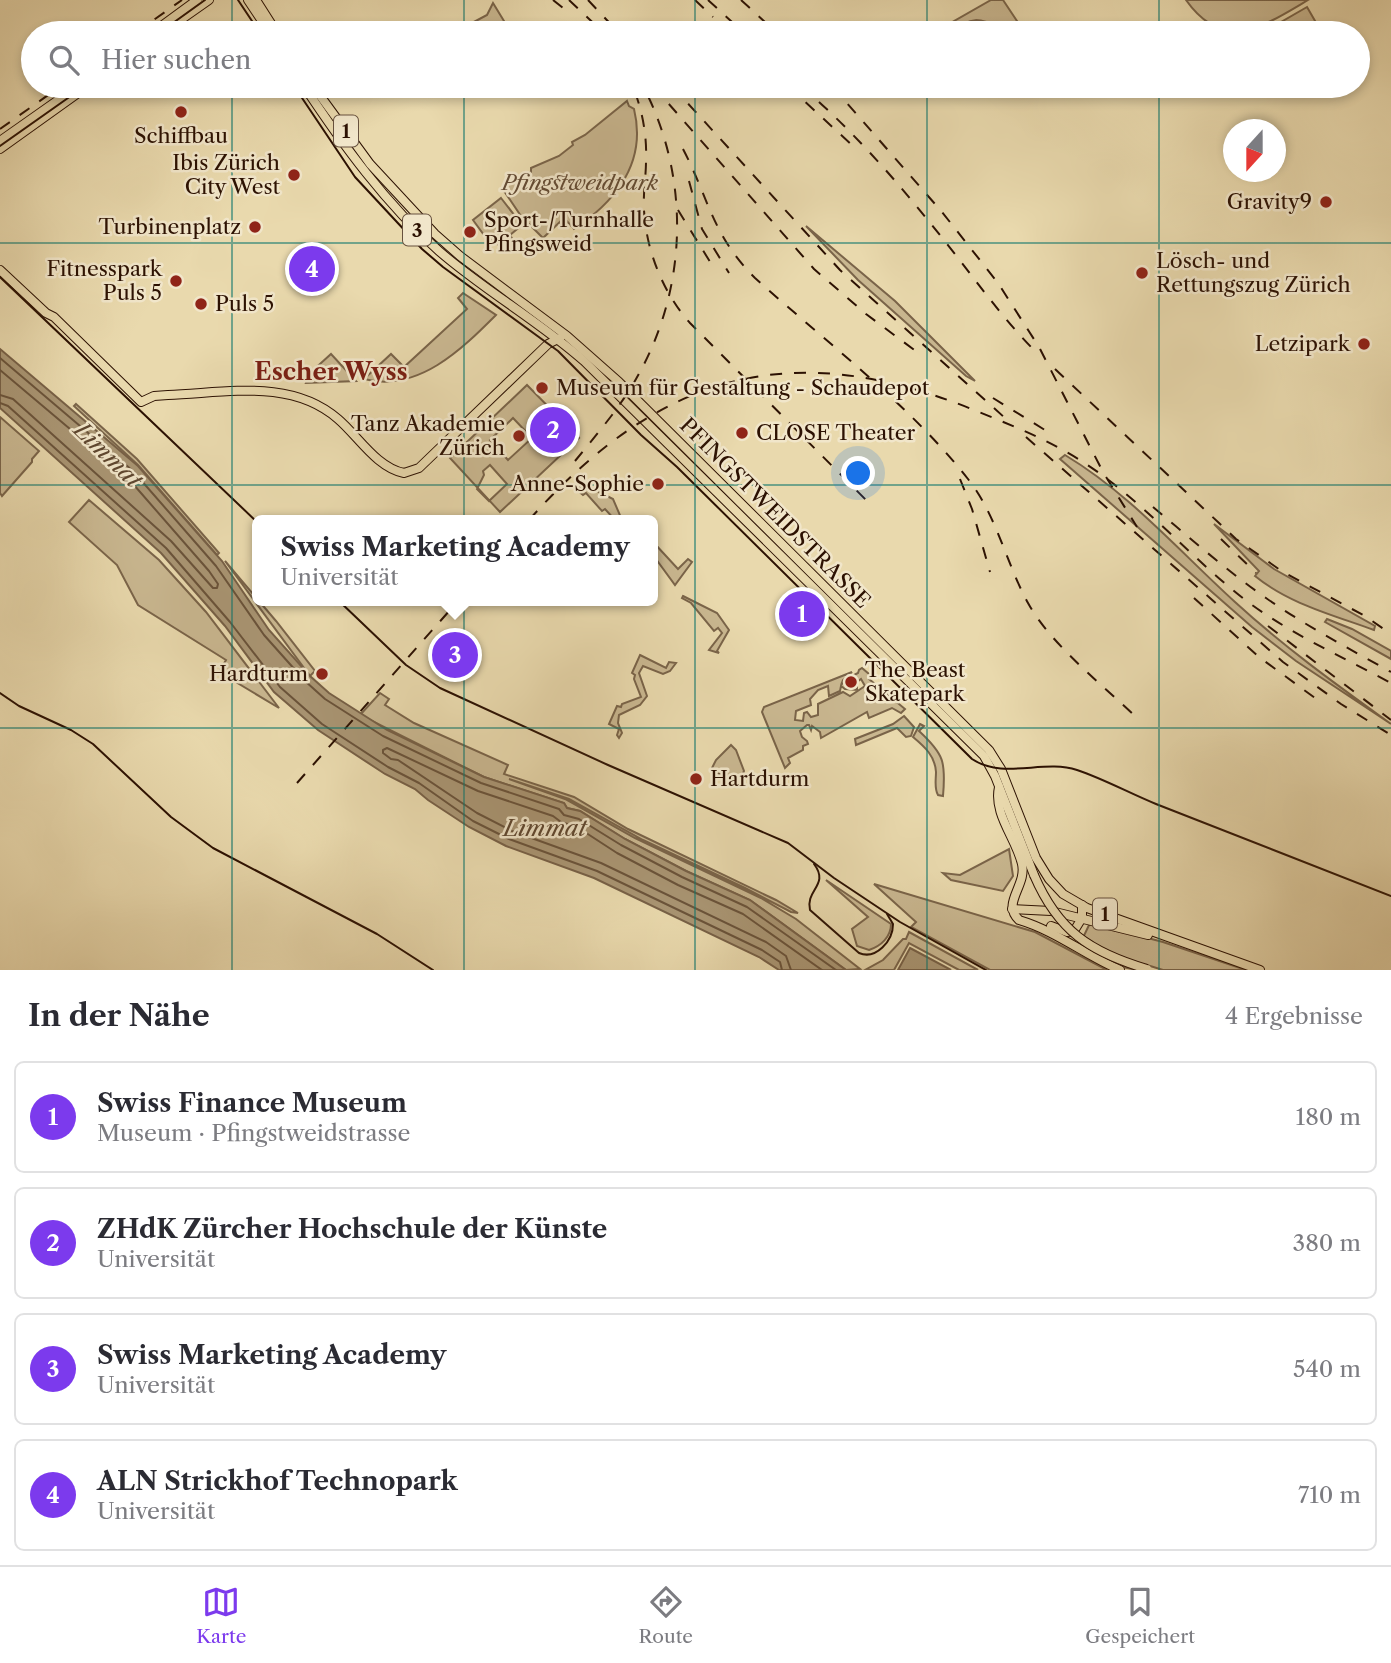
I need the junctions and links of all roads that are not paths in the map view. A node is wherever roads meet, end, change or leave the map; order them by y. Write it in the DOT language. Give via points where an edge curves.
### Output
graph roads {
  1 [pos="197,0"];
  2 [pos="209,0"];
  3 [pos="248,0"];
  4 [pos="256,0"];
  5 [pos="168,21"];
  6 [pos="179,21"];
  7 [pos="262,21"];
  8 [pos="270,21"];
  9 [pos="61,98"];
  10 [pos="71,98"];
  11 [pos="312,98"];
  12 [pos="322,98"];
  13 [pos="0,141"];
  14 [pos="0,149"];
  15 [pos="0,270"];
  16 [pos="563,337"];
  17 [pos="999,788"];
  18 [pos="1082,905"];
  19 [pos="1012,909"];
  20 [pos="1082,918"];
  21 [pos="1019,920"];
  22 [pos="1201,950"];
  23 [pos="1120,970"];
  24 [pos="1149,970"];
  25 [pos="1260,970"];
  1 -- 5 [label="main road"];
  2 -- 6 [label="main road"];
  3 -- 7 [label="main road"];
  4 -- 8 [label="main road"];
  9 -- 13 [label="main road"];
  10 -- 14 [label="main road"];
  11 -- 16 [label="main road, PFINGSTWEIDSTRASSE / 3" via="363,170 419,232 464,271"];
  12 -- 16 [label="main road, PFINGSTWEIDSTRASSE / 1" via="370,164 435,234"];
  15 -- 16 [label="main road" via="141,402 168,395 293,394 322,406 386,466 407,473 419,468 546,346"];
  16 -- 17 [label="main road, PFINGSTWEIDSTRASSE / 1" via="982,754"];
  16 -- 18 [label="main road, PFINGSTWEIDSTRASSE / 1" via="657,418 991,752 1042,870 1059,891"];
  17 -- 19 [label="main road" via="997,802 1023,871"];
  17 -- 24 [label="main road, 1, bridge" via="1052,909 1073,934 1102,953"];
  18 -- 20 [label="main road"];
  18 -- 22 [label="main road, PFINGSTWEIDSTRASSE / 1"];
  19 -- 20 [label="main road"];
  19 -- 21 [label="main road"];
  20 -- 21 [label="main road" via="1068,933 1028,918"];
  20 -- 22 [label="main road"];
  21 -- 23 [label="main road"];
  22 -- 25 [label="main road, 1"];
}
